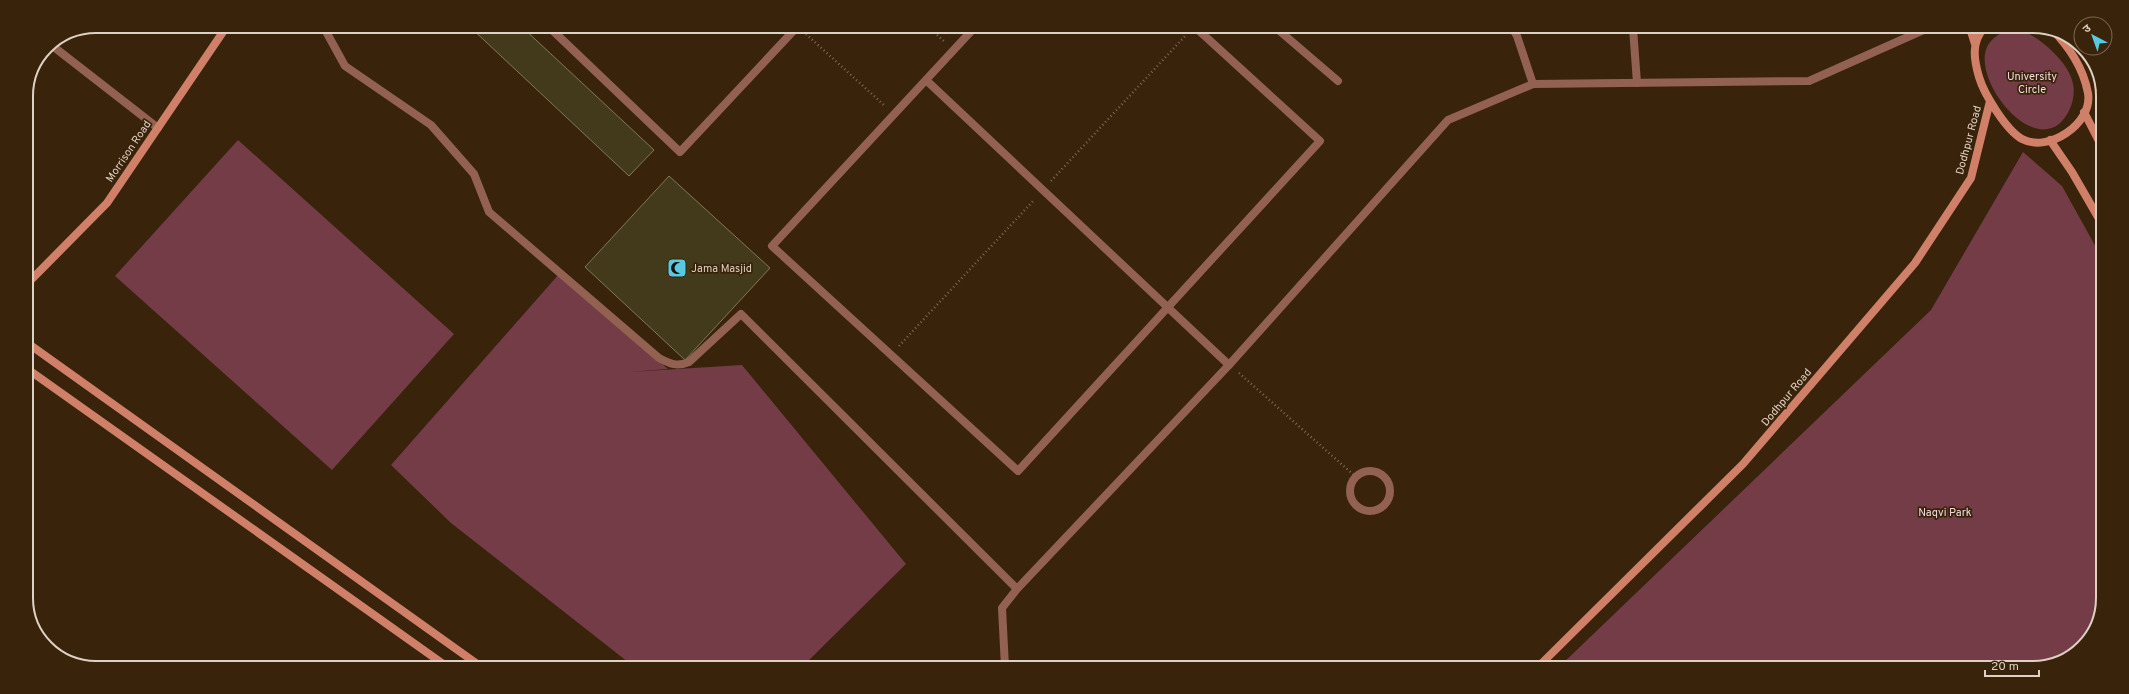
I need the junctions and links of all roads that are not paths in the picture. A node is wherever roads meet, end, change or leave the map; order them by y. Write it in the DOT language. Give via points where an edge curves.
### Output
graph roads {
  1 [pos="222,33"];
  2 [pos="327,33"];
  3 [pos="555,33"];
  4 [pos="791,33"];
  5 [pos="970,33"];
  6 [pos="1202,33"];
  7 [pos="1281,33"];
  8 [pos="1515,33"];
  9 [pos="1633,33"];
  10 [pos="1917,33"];
  11 [pos="1972,33"];
  12 [pos="1981,33"];
  13 [pos="2064,42"];
  14 [pos="1975,44"];
  15 [pos="55,48"];
  16 [pos="926,80"];
  17 [pos="1338,81"];
  18 [pos="1637,83"];
  19 [pos="1533,84"];
  20 [pos="1990,101"];
  21 [pos="2084,112"];
  22 [pos="158,128"];
  23 [pos="2096,136"];
  24 [pos="2050,140"];
  25 [pos="2096,214"];
  26 [pos="33,278"];
  27 [pos="1168,308"];
  28 [pos="33,347"];
  29 [pos="1229,365"];
  30 [pos="33,373"];
  31 [pos="1356,477"];
  32 [pos="1017,589"];
  33 [pos="439,661"];
  34 [pos="473,661"];
  35 [pos="1005,661"];
  36 [pos="1544,661"];
  1 -- 22 [label="main road, Morrison Road"];
  2 -- 32 [label="street" via="345,66 431,125 474,174 489,212 660,358 669,364 680,366 689,362 741,314"];
  3 -- 4 [label="street" via="680,152"];
  5 -- 16 [label="street"];
  6 -- 27 [label="street" via="1320,140"];
  7 -- 17 [label="street"];
  8 -- 19 [label="street"];
  9 -- 18 [label="street"];
  10 -- 18 [label="street" via="1809,81"];
  11 -- 14 [label="main road"];
  12 -- 14 [label="main road"];
  13 -- 21 [label="main road" via="2080,66 2088,95"];
  14 -- 20 [label="main road" via="1974,62 1980,83"];
  15 -- 22 [label="street"];
  16 -- 27 [label="street"];
  16 -- 27 [label="street" via="772,246 1018,471"];
  18 -- 19 [label="street"];
  19 -- 29 [label="street" via="1448,120"];
  20 -- 24 [label="main road" via="2022,139 2042,143"];
  20 -- 36 [label="main road, Dodhpur Road" via="1971,178 1915,263 1743,464"];
  21 -- 23 [label="main road"];
  21 -- 24 [label="main road" via="2074,128"];
  22 -- 26 [label="main road, Morrison Road" via="107,203"];
  24 -- 25 [label="main road"];
  27 -- 29 [label="street"];
  28 -- 34 [label="main road"];
  29 -- 32 [label="street"];
  30 -- 33 [label="main road"];
  31 -- 31 [label="street" via="1368,471 1386,479 1390,492 1385,504 1374,511 1356,506 1350,495 1350,488"];
  32 -- 35 [label="street" via="1002,608"];
}
